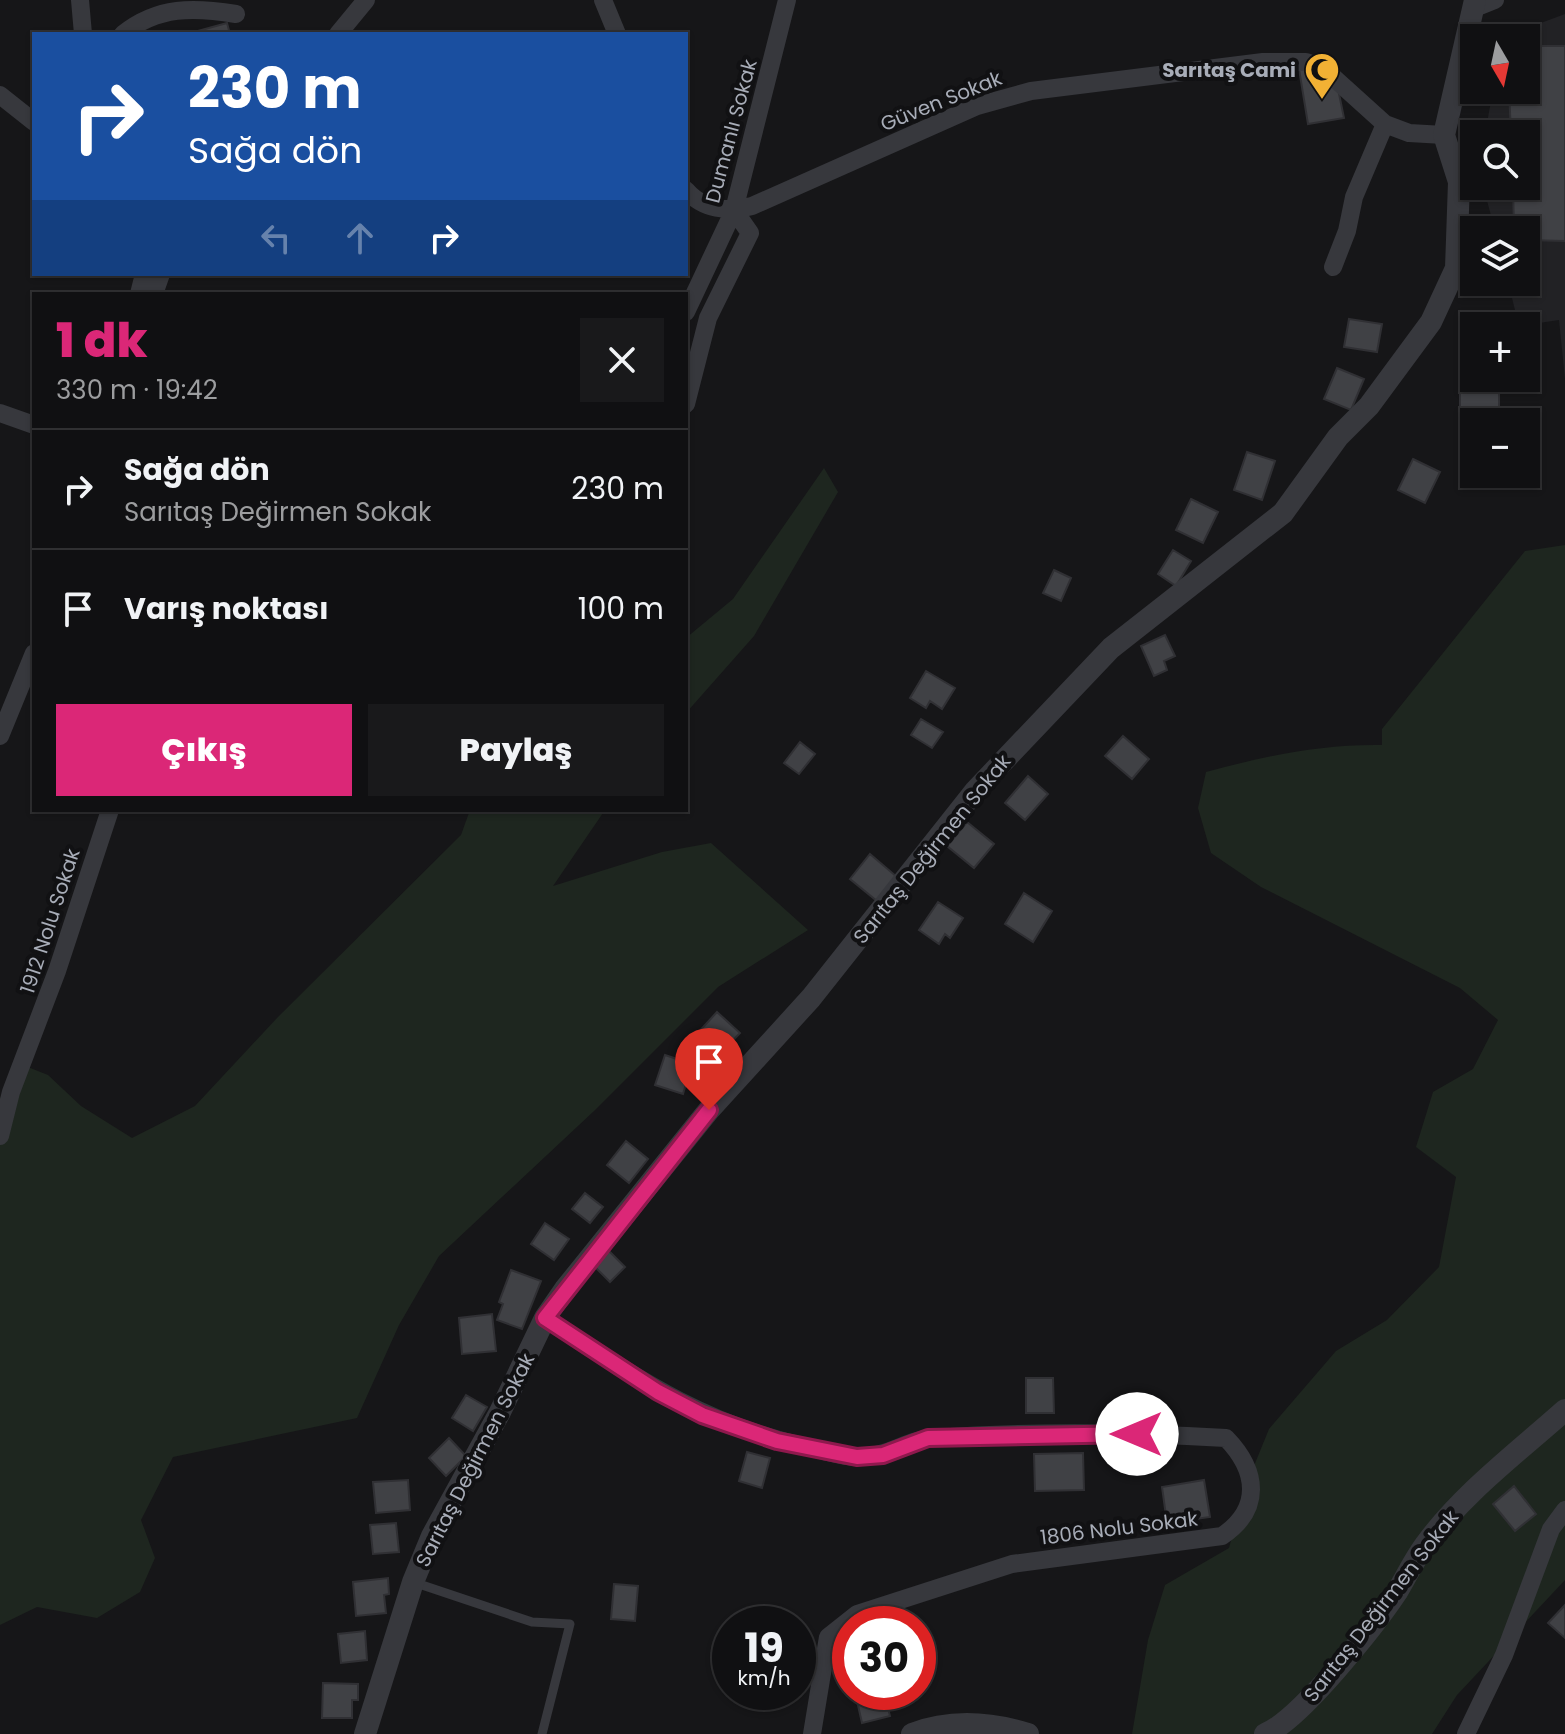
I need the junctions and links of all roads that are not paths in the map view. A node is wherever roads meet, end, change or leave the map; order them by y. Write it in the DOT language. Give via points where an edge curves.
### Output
graph roads {
  1 [pos="80,0"];
  2 [pos="366,0"];
  3 [pos="603,0"];
  4 [pos="787,0"];
  5 [pos="1482,3"];
  6 [pos="236,14"];
  7 [pos="83,32"];
  8 [pos="125,32"];
  9 [pos="340,32"];
  10 [pos="616,32"];
  11 [pos="0,95"];
  12 [pos="32,120"];
  13 [pos="1385,124"];
  14 [pos="1444,135"];
  15 [pos="688,192"];
  16 [pos="734,210"];
  17 [pos="1333,267"];
  18 [pos="688,308"];
  19 [pos="688,396"];
  20 [pos="0,413"];
  21 [pos="32,424"];
  22 [pos="32,658"];
  23 [pos="0,736"];
  24 [pos="109,812"];
  25 [pos="0,1136"];
  26 [pos="545,1318"];
  27 [pos="1565,1410"];
  28 [pos="1565,1510"];
  29 [pos="413,1582"];
  30 [pos="365,1734"];
  31 [pos="542,1734"];
  32 [pos="812,1734"];
  33 [pos="912,1734"];
  34 [pos="1028,1734"];
  35 [pos="1265,1734"];
  36 [pos="1466,1734"];
  1 -- 7 [label="street"];
  2 -- 9 [label="street"];
  3 -- 10 [label="street"];
  4 -- 16 [label="street, Dumanlı Sokak"];
  5 -- 14 [label="street"];
  6 -- 8 [label="street" via="171,10 139,21"];
  11 -- 12 [label="street"];
  13 -- 14 [label="street, Güven Sokak" via="1409,133"];
  13 -- 16 [label="street, Güven Sokak" via="1343,83 1306,62 1263,62 1031,91 977,106"];
  13 -- 17 [label="street" via="1354,197"];
  14 -- 26 [label="street, Sarıtaş Değirmen Sokak" via="1459,182 1456,268 1431,322 1369,406 1338,437 1283,513 1111,648 975,791 811,998 709,1110"];
  15 -- 16 [label="street" via="695,201"];
  16 -- 18 [label="street, Dumanlı Sokak"];
  16 -- 19 [label="street" via="750,233 708,318"];
  20 -- 21 [label="street"];
  22 -- 23 [label="street"];
  24 -- 25 [label="street, 1912 Nolu Sokak"];
  26 -- 29 [label="street, Sarıtaş Değirmen Sokak"];
  26 -- 32 [label="street, 1806 Nolu Sokak" via="702,1415 777,1441 857,1457 883,1455 928,1438 982,1434 1226,1438 1241,1454 1249,1471 1250,1500 1241,1523 1222,1536 1012,1564 857,1614 828,1637"];
  27 -- 35 [label="street, Sarıtaş Değirmen Sokak" via="1425,1544 1395,1595 1305,1704"];
  28 -- 36 [label="street" via="1551,1529 1504,1655"];
  29 -- 30 [label="street, Sarıtaş Değirmen Sokak"];
  29 -- 31 [label="lane" via="532,1622 570,1624"];
  33 -- 34 [label="street" via="975,1723"];
}
